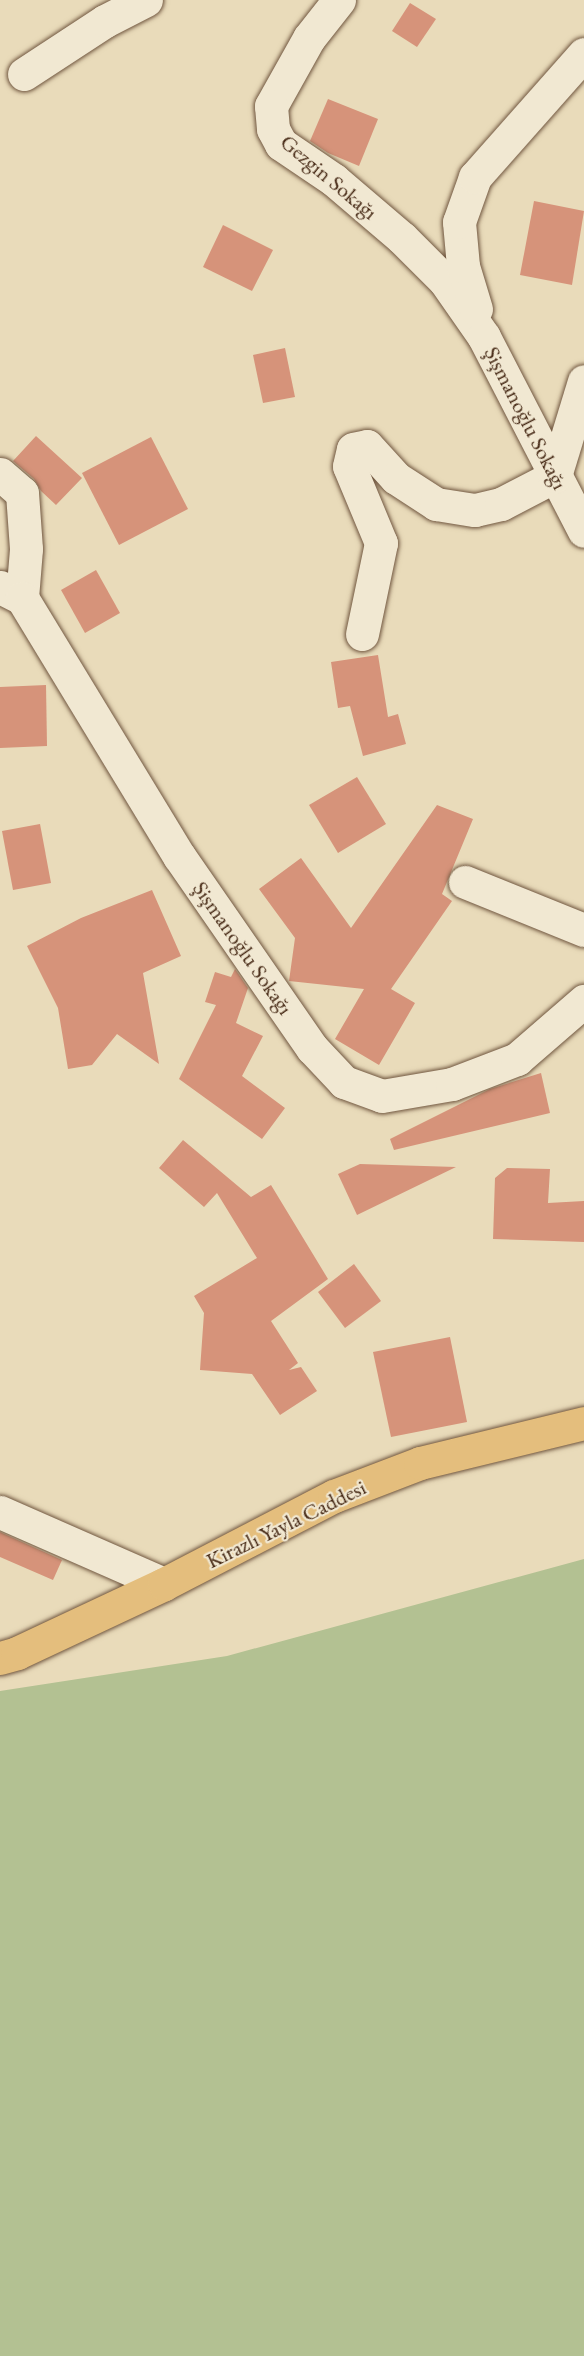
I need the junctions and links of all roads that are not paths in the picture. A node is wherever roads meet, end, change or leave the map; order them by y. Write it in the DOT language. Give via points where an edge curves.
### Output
graph roads {
  1 [pos="146,0"];
  2 [pos="339,0"];
  3 [pos="584,54"];
  4 [pos="24,74"];
  5 [pos="484,337"];
  6 [pos="584,381"];
  7 [pos="0,474"];
  8 [pos="555,476"];
  9 [pos="584,531"];
  10 [pos="11,593"];
  11 [pos="362,634"];
  12 [pos="465,882"];
  13 [pos="584,930"];
  14 [pos="584,1001"];
  15 [pos="584,1423"];
  16 [pos="0,1512"];
  17 [pos="164,1584"];
  18 [pos="0,1658"];
  1 -- 4 [label="street" via="105,21"];
  2 -- 5 [label="street, Gezgin Sokağı" via="309,38 271,106 273,129 281,144 334,180 402,238 445,281"];
  3 -- 5 [label="street" via="475,177 459,222 463,266"];
  5 -- 8 [label="street, Şişmanoğlu Sokağı"];
  6 -- 8 [label="street"];
  7 -- 10 [label="street" via="22,493 26,549"];
  8 -- 9 [label="street, Şişmanoğlu Sokağı"];
  8 -- 11 [label="street" via="501,504 475,510 436,504 396,478 367,446 353,449 349,466 381,543"];
  10 -- 14 [label="street, Şişmanoğlu Sokağı" via="179,856 312,1048 344,1082 382,1096 452,1084 517,1059"];
  12 -- 13 [label="street"];
  15 -- 17 [label="main road, Kirazlı Yayla Caddesi" via="420,1463 334,1496"];
  16 -- 17 [label="street"];
  17 -- 18 [label="main road, Kirazlı Yayla Caddesi"];
}
